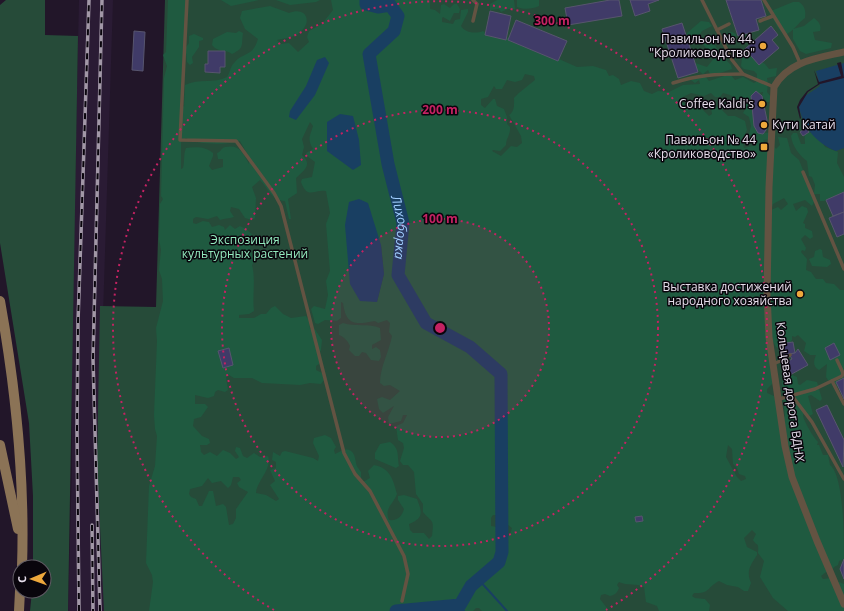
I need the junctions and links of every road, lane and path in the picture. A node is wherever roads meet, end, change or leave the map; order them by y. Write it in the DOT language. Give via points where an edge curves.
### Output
graph roads {
  1 [pos="187,0"];
  2 [pos="474,0"];
  3 [pos="702,0"];
  4 [pos="764,0"];
  5 [pos="773,16"];
  6 [pos="473,21"];
  7 [pos="760,21"];
  8 [pos="729,24"];
  9 [pos="716,30"];
  10 [pos="844,52"];
  11 [pos="800,63"];
  12 [pos="743,74"];
  13 [pos="673,83"];
  14 [pos="774,87"];
  15 [pos="803,172"];
  16 [pos="842,259"];
  17 [pos="844,269"];
  18 [pos="0,301"];
  19 [pos="790,356"];
  20 [pos="837,360"];
  21 [pos="773,364"];
  22 [pos="832,381"];
  23 [pos="793,397"];
  24 [pos="779,399"];
  25 [pos="844,404"];
  26 [pos="0,445"];
  27 [pos="844,479"];
  28 [pos="21,559"];
  29 [pos="22,559"];
  30 [pos="19,599"];
  31 [pos="402,601"];
  32 [pos="844,604"];
  33 [pos="18,611"];
  1 -- 31 [label="lane" via="180,140 236,141 274,193 280,206 344,453 354,474 370,491 404,556 408,574"];
  2 -- 6 [label="lane" via="477,4"];
  3 -- 9 [label="lane"];
  4 -- 5 [label="lane"];
  5 -- 7 [label="lane"];
  5 -- 11 [label="lane"];
  8 -- 9 [label="lane"];
  9 -- 12 [label="lane" via="732,60"];
  10 -- 11 [label="street"];
  11 -- 14 [label="street" via="781,76"];
  12 -- 13 [label="lane" via="699,75"];
  12 -- 14 [label="lane"];
  14 -- 21 [label="street, Кольцевая дорога ВДНХ" via="767,294"];
  15 -- 16 [label="lane"];
  16 -- 17 [label="lane"];
  18 -- 29 [label="main road" via="17,409 21,454"];
  19 -- 21 [label="lane"];
  20 -- 22 [label="lane" via="843,373"];
  21 -- 24 [label="street, Кольцевая дорога ВДНХ"];
  22 -- 23 [label="lane"];
  22 -- 25 [label="lane"];
  23 -- 24 [label="lane"];
  23 -- 27 [label="lane" via="812,422"];
  24 -- 32 [label="street, Кольцевая дорога ВДНХ" via="792,477"];
  26 -- 28 [label="main road" via="17,522"];
  30 -- 33 [label="main road"];
}
